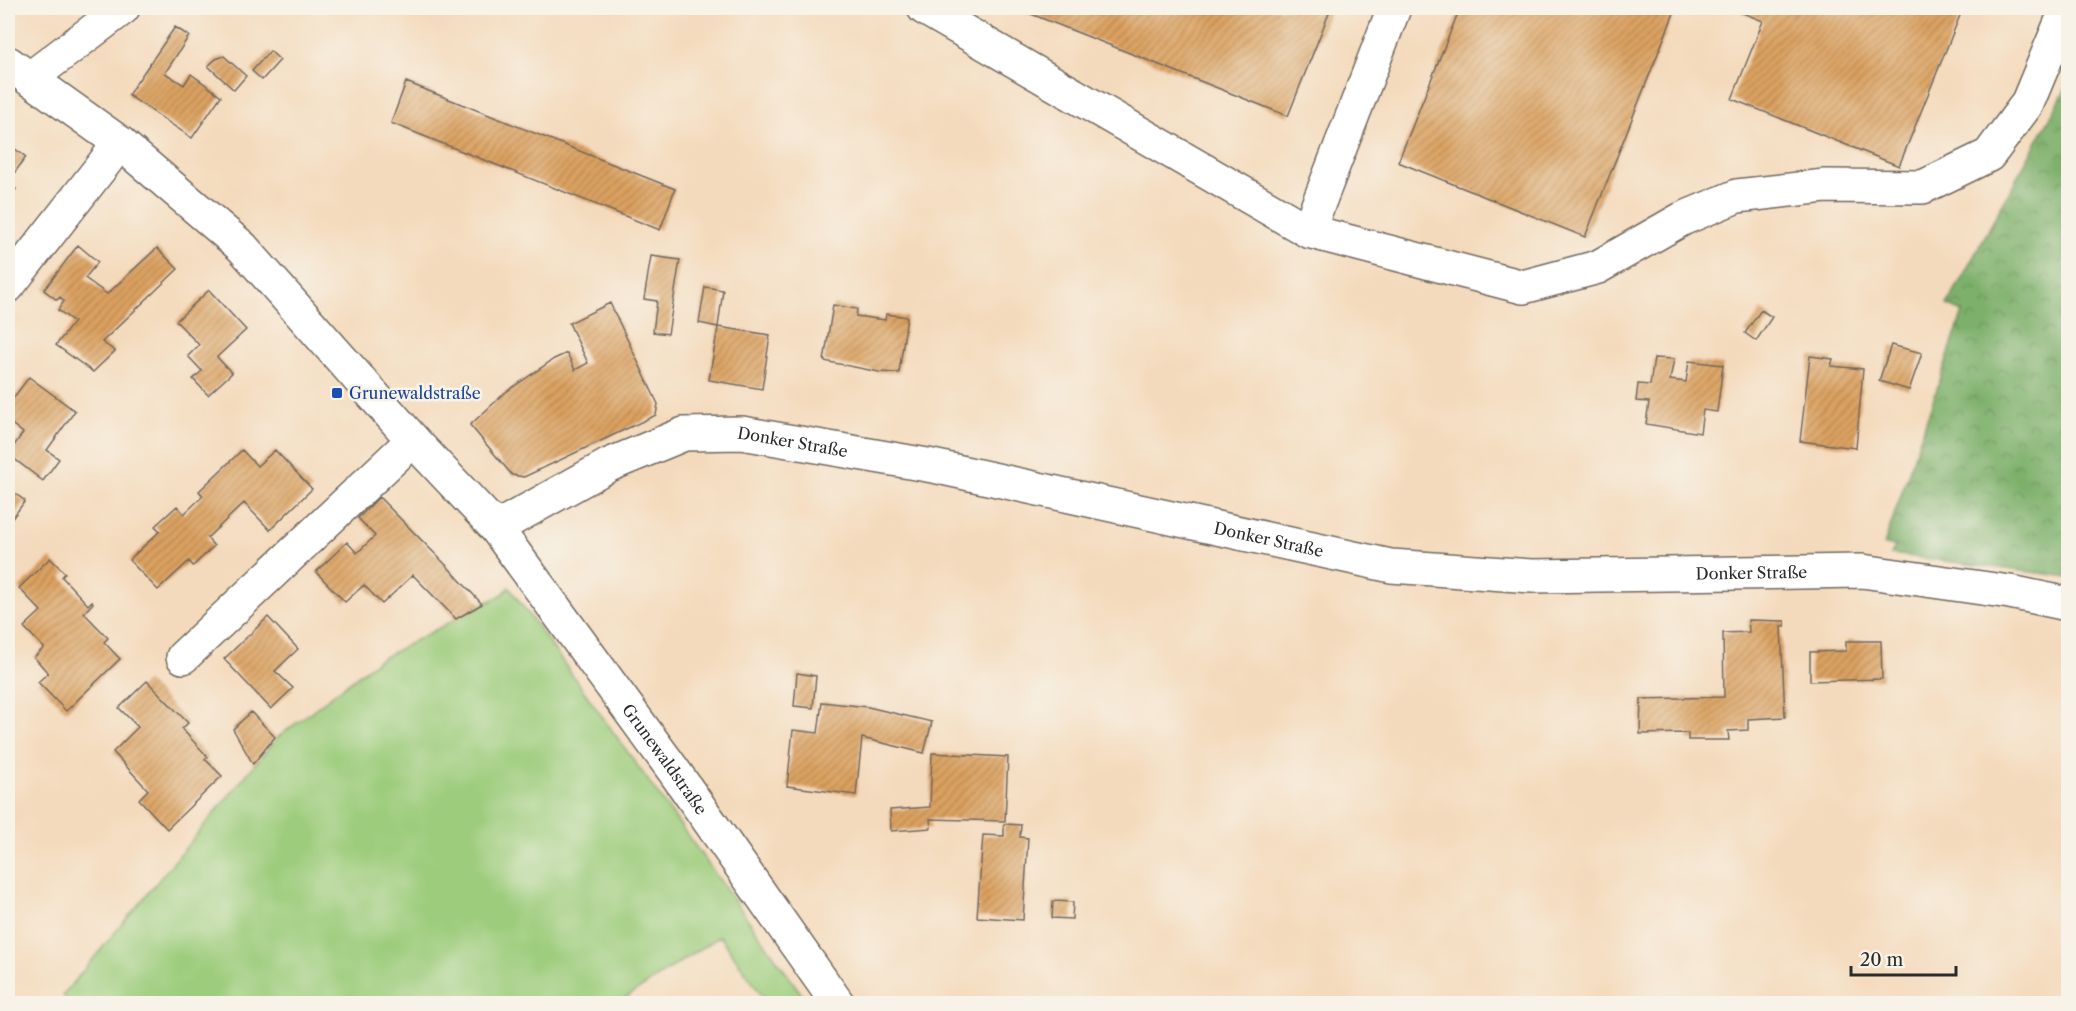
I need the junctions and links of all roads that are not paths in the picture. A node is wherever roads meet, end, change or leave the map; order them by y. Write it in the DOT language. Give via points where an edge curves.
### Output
graph roads {
  1 [pos="123,8"];
  2 [pos="924,8"];
  3 [pos="1394,8"];
  4 [pos="2067,8"];
  5 [pos="18,71"];
  6 [pos="120,143"];
  7 [pos="1308,231"];
  8 [pos="8,286"];
  9 [pos="413,440"];
  10 [pos="496,528"];
  11 [pos="2068,604"];
  12 [pos="183,657"];
  13 [pos="838,1004"];
  1 -- 5 [label="street"];
  2 -- 7 [label="street"];
  3 -- 7 [label="street"];
  4 -- 7 [label="street" via="2026,104 1989,155 1923,186 1825,186 1737,196 1682,219 1598,267 1522,287"];
  5 -- 6 [label="street, Grunewaldstraße"];
  6 -- 8 [label="street"];
  6 -- 9 [label="street, Grunewaldstraße" via="242,247"];
  9 -- 10 [label="street, Grunewaldstraße"];
  9 -- 12 [label="street"];
  10 -- 11 [label="street, Donker Straße" via="609,465 684,434 742,433 933,466 1391,566 1532,576 1862,571"];
  10 -- 13 [label="street, Grunewaldstraße"];
}
